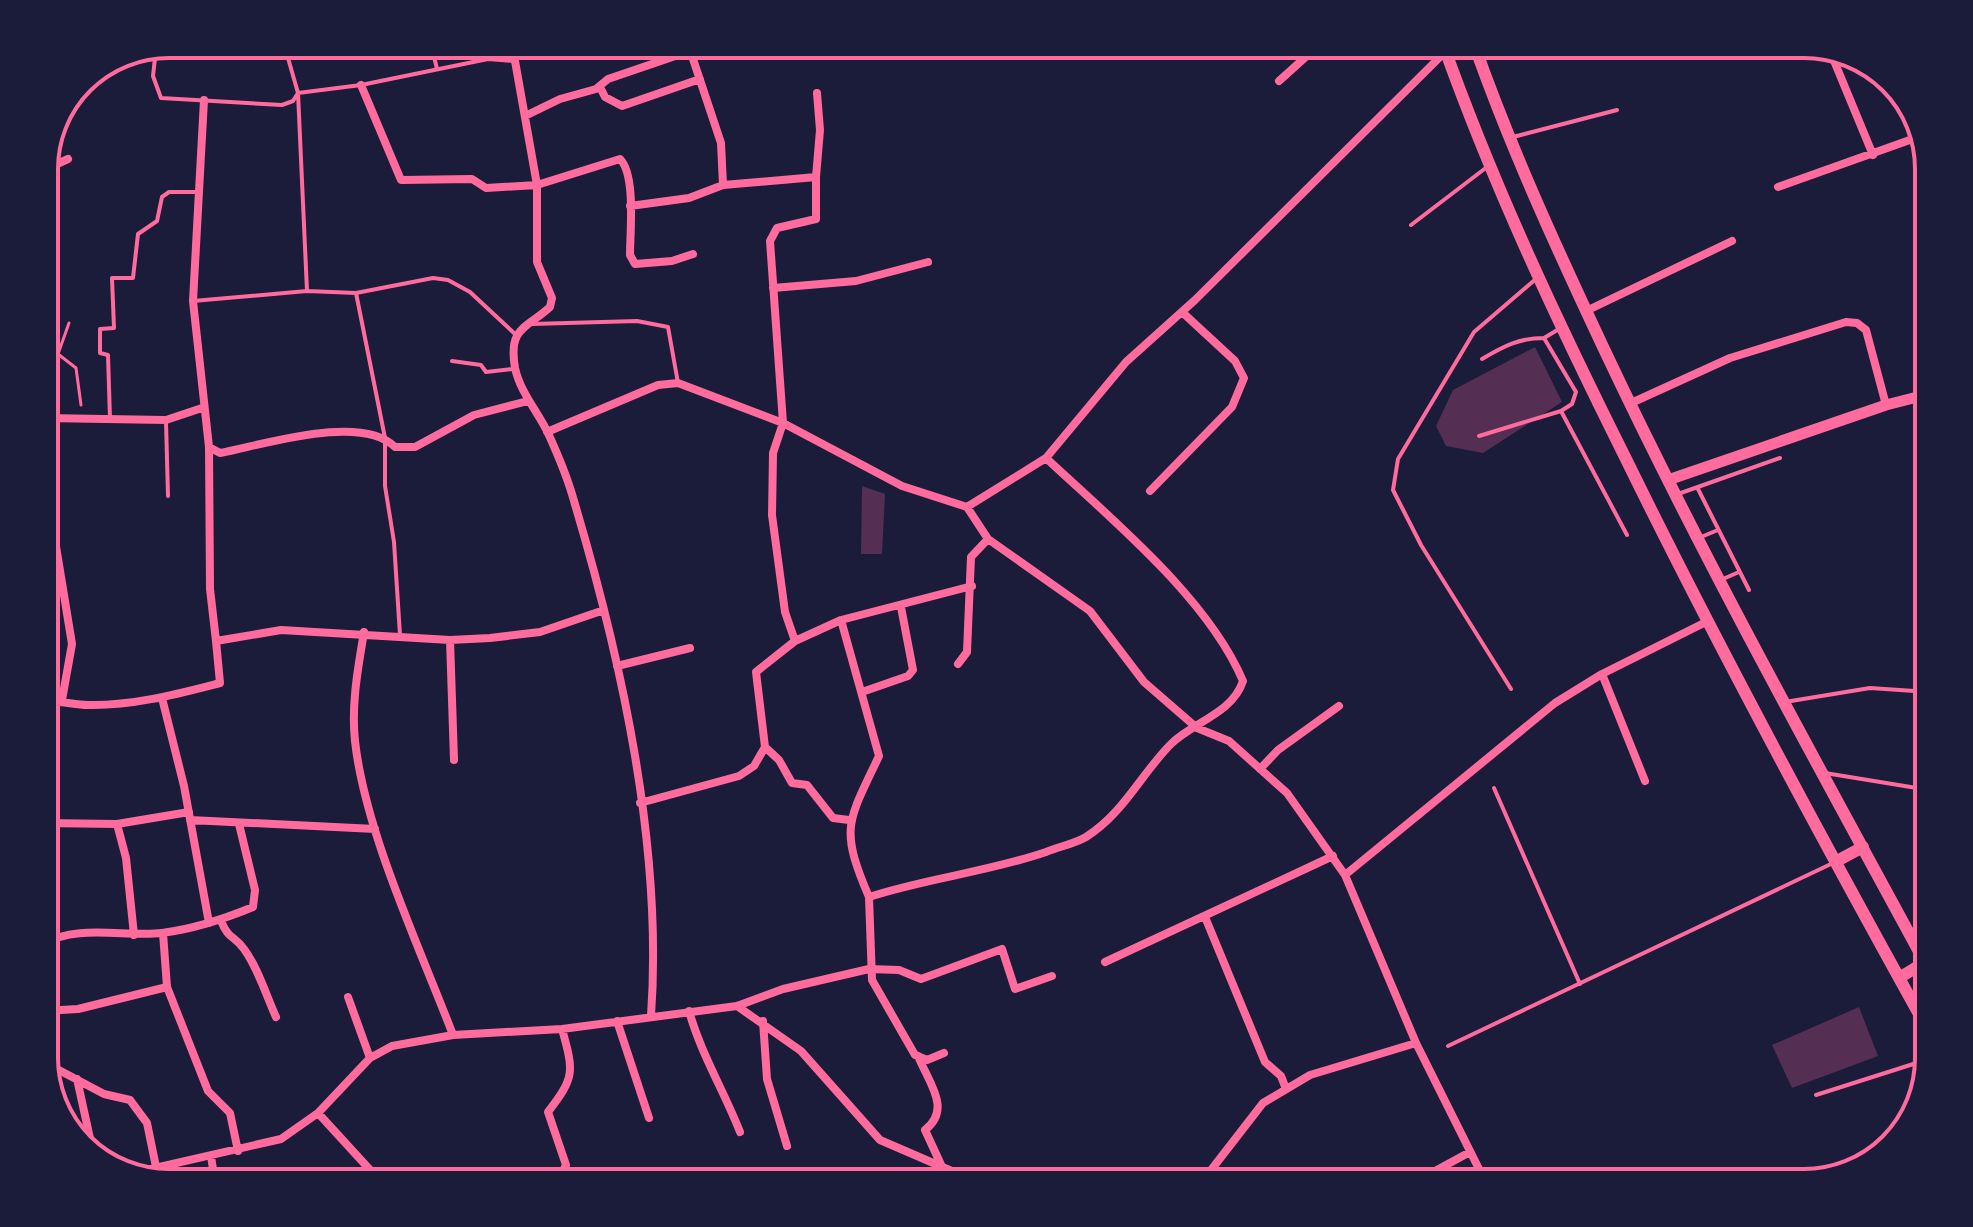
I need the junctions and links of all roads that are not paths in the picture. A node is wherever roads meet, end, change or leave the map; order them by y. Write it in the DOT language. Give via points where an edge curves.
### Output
graph roads {
  1 [pos="288,58"];
  2 [pos="434,58"];
  3 [pos="515,58"];
  4 [pos="663,58"];
  5 [pos="693,58"];
  6 [pos="1304,58"];
  7 [pos="1434,58"];
  8 [pos="1448,58"];
  9 [pos="1479,58"];
  10 [pos="155,59"];
  11 [pos="516,61"];
  12 [pos="1835,63"];
  13 [pos="437,69"];
  14 [pos="700,79"];
  15 [pos="1279,81"];
  16 [pos="361,85"];
  17 [pos="600,87"];
  18 [pos="298,93"];
  19 [pos="817,93"];
  20 [pos="204,100"];
  21 [pos="1617,110"];
  22 [pos="525,116"];
  23 [pos="1507,138"];
  24 [pos="1911,140"];
  25 [pos="1873,155"];
  26 [pos="68,159"];
  27 [pos="58,164"];
  28 [pos="1489,166"];
  29 [pos="816,177"];
  30 [pos="537,185"];
  31 [pos="723,185"];
  32 [pos="1778,187"];
  33 [pos="198,192"];
  34 [pos="630,206"];
  35 [pos="1411,225"];
  36 [pos="1732,241"];
  37 [pos="693,254"];
  38 [pos="928,262"];
  39 [pos="1538,278"];
  40 [pos="773,288"];
  41 [pos="307,291"];
  42 [pos="356,293"];
  43 [pos="193,301"];
  44 [pos="1586,311"];
  45 [pos="1182,312"];
  46 [pos="524,324"];
  47 [pos="1561,328"];
  48 [pos="515,334"];
  49 [pos="1544,338"];
  50 [pos="1482,359"];
  51 [pos="452,361"];
  52 [pos="515,369"];
  53 [pos="678,383"];
  54 [pos="1591,389"];
  55 [pos="1576,392"];
  56 [pos="1915,398"];
  57 [pos="528,401"];
  58 [pos="1629,404"];
  59 [pos="1886,405"];
  60 [pos="202,408"];
  61 [pos="1561,411"];
  62 [pos="58,419"];
  63 [pos="166,420"];
  64 [pos="111,421"];
  65 [pos="783,423"];
  66 [pos="547,432"];
  67 [pos="1479,436"];
  68 [pos="385,438"];
  69 [pos="209,447"];
  70 [pos="1046,458"];
  71 [pos="1780,458"];
  72 [pos="1668,480"];
  73 [pos="1697,487"];
  74 [pos="1150,491"];
  75 [pos="1675,494"];
  76 [pos="168,496"];
  77 [pos="967,507"];
  78 [pos="1718,530"];
  79 [pos="1627,535"];
  80 [pos="988,539"];
  81 [pos="1697,539"];
  82 [pos="58,558"];
  83 [pos="1739,572"];
  84 [pos="1719,581"];
  85 [pos="972,586"];
  86 [pos="1749,590"];
  87 [pos="901,607"];
  88 [pos="604,610"];
  89 [pos="841,620"];
  90 [pos="1706,622"];
  91 [pos="364,632"];
  92 [pos="400,636"];
  93 [pos="450,640"];
  94 [pos="216,641"];
  95 [pos="795,641"];
  96 [pos="690,648"];
  97 [pos="958,664"];
  98 [pos="617,666"];
  99 [pos="1602,674"];
  100 [pos="1511,689"];
  101 [pos="1915,691"];
  102 [pos="862,692"];
  103 [pos="162,698"];
  104 [pos="58,700"];
  105 [pos="62,700"];
  106 [pos="1782,702"];
  107 [pos="1339,706"];
  108 [pos="1197,728"];
  109 [pos="765,747"];
  110 [pos="454,760"];
  111 [pos="1260,769"];
  112 [pos="1819,772"];
  113 [pos="1645,781"];
  114 [pos="1494,788"];
  115 [pos="1915,788"];
  116 [pos="640,803"];
  117 [pos="189,816"];
  118 [pos="849,820"];
  119 [pos="58,823"];
  120 [pos="117,824"];
  121 [pos="239,824"];
  122 [pos="375,829"];
  123 [pos="1863,847"];
  124 [pos="1333,856"];
  125 [pos="1835,862"];
  126 [pos="1345,875"];
  127 [pos="869,897"];
  128 [pos="1205,917"];
  129 [pos="221,921"];
  130 [pos="209,923"];
  131 [pos="163,933"];
  132 [pos="134,935"];
  133 [pos="58,936"];
  134 [pos="1915,944"];
  135 [pos="1105,962"];
  136 [pos="869,969"];
  137 [pos="1915,971"];
  138 [pos="1052,976"];
  139 [pos="1899,978"];
  140 [pos="1580,984"];
  141 [pos="167,987"];
  142 [pos="348,997"];
  143 [pos="737,1006"];
  144 [pos="1915,1007"];
  145 [pos="58,1010"];
  146 [pos="689,1011"];
  147 [pos="651,1016"];
  148 [pos="276,1017"];
  149 [pos="617,1021"];
  150 [pos="763,1021"];
  151 [pos="562,1029"];
  152 [pos="453,1035"];
  153 [pos="1416,1043"];
  154 [pos="1448,1046"];
  155 [pos="944,1053"];
  156 [pos="918,1056"];
  157 [pos="370,1058"];
  158 [pos="1915,1064"];
  159 [pos="59,1070"];
  160 [pos="77,1079"];
  161 [pos="1286,1089"];
  162 [pos="1816,1095"];
  163 [pos="318,1113"];
  164 [pos="649,1118"];
  165 [pos="740,1132"];
  166 [pos="89,1134"];
  167 [pos="787,1146"];
  168 [pos="238,1151"];
  169 [pos="1470,1152"];
  170 [pos="211,1156"];
  171 [pos="156,1167"];
  172 [pos="213,1169"];
  173 [pos="369,1169"];
  174 [pos="564,1169"];
  175 [pos="941,1169"];
  176 [pos="943,1169"];
  177 [pos="1212,1169"];
  178 [pos="1439,1169"];
  179 [pos="1479,1169"];
  1 -- 18 [label="lane"];
  2 -- 13 [label="lane"];
  3 -- 11 [label="street"];
  4 -- 17 [label="street"];
  5 -- 14 [label="street"];
  6 -- 15 [label="street"];
  7 -- 45 [label="street"];
  8 -- 28 [label="main road"];
  9 -- 23 [label="main road"];
  10 -- 20 [label="lane" via="153,76 161,98"];
  11 -- 13 [label="lane" via="488,59"];
  11 -- 22 [label="street"];
  12 -- 25 [label="street"];
  13 -- 16 [label="lane"];
  14 -- 17 [label="street" via="622,106 605,97"];
  14 -- 31 [label="street" via="721,143"];
  16 -- 18 [label="lane"];
  16 -- 30 [label="street" via="401,180 472,179 486,188"];
  17 -- 22 [label="street"];
  18 -- 20 [label="lane" via="282,105"];
  18 -- 41 [label="lane"];
  19 -- 29 [label="street"];
  20 -- 33 [label="street"];
  21 -- 23 [label="lane"];
  22 -- 30 [label="street"];
  23 -- 44 [label="main road"];
  24 -- 25 [label="street"];
  25 -- 32 [label="street"];
  26 -- 27 [label="street"];
  28 -- 35 [label="lane"];
  28 -- 39 [label="main road"];
  29 -- 31 [label="street"];
  29 -- 40 [label="street" via="816,219 772,232"];
  30 -- 34 [label="street" via="620,159 626,165"];
  30 -- 46 [label="street" via="537,262 552,298 544,312"];
  31 -- 34 [label="street" via="689,198"];
  33 -- 43 [label="street"];
  33 -- 64 [label="lane" via="162,197 157,221 138,234 133,278 112,278 114,328 100,329 100,353 108,355"];
  34 -- 37 [label="street" via="630,255 635,264"];
  36 -- 44 [label="street"];
  38 -- 40 [label="street" via="856,281"];
  39 -- 47 [label="main road"];
  39 -- 100 [label="lane" via="1474,332 1398,459 1393,490"];
  40 -- 65 [label="street"];
  41 -- 42 [label="lane"];
  41 -- 43 [label="lane"];
  42 -- 48 [label="lane" via="433,278 448,280 470,292"];
  42 -- 68 [label="lane"];
  43 -- 60 [label="street"];
  44 -- 58 [label="main road"];
  45 -- 70 [label="street" via="1126,362"];
  45 -- 74 [label="street" via="1235,361 1244,378 1232,407"];
  46 -- 48 [label="street"];
  46 -- 53 [label="lane" via="637,321 668,327"];
  47 -- 49 [label="lane"];
  47 -- 54 [label="main road"];
  48 -- 52 [label="street"];
  49 -- 50 [label="lane" via="1525,337"];
  49 -- 55 [label="lane"];
  51 -- 52 [label="lane" via="481,365 486,372"];
  52 -- 57 [label="street"];
  53 -- 65 [label="street"];
  53 -- 66 [label="street" via="658,385"];
  54 -- 55 [label="lane"];
  54 -- 90 [label="main road"];
  55 -- 61 [label="lane" via="1572,404"];
  56 -- 59 [label="street"];
  57 -- 66 [label="street"];
  57 -- 68 [label="street" via="474,415 415,447 395,447"];
  58 -- 59 [label="street" via="1730,358 1846,322 1866,330"];
  58 -- 72 [label="main road"];
  59 -- 72 [label="street"];
  60 -- 63 [label="street"];
  60 -- 69 [label="street"];
  61 -- 67 [label="lane"];
  61 -- 79 [label="lane"];
  62 -- 64 [label="street"];
  63 -- 64 [label="street"];
  63 -- 76 [label="lane"];
  65 -- 77 [label="street" via="902,486"];
  65 -- 95 [label="street" via="770,481 785,612"];
  66 -- 88 [label="street" via="574,497"];
  68 -- 69 [label="street" via="352,431 220,453"];
  68 -- 92 [label="lane"];
  69 -- 94 [label="street" via="210,589"];
  70 -- 77 [label="street"];
  70 -- 108 [label="street" via="1190,599 1238,669 1243,681 1239,694"];
  71 -- 73 [label="lane"];
  72 -- 75 [label="main road"];
  73 -- 75 [label="lane"];
  73 -- 78 [label="lane"];
  75 -- 81 [label="main road"];
  77 -- 80 [label="street"];
  78 -- 81 [label="lane"];
  78 -- 83 [label="lane"];
  80 -- 85 [label="street" via="971,557"];
  80 -- 108 [label="street" via="1090,611 1144,682"];
  81 -- 84 [label="main road"];
  82 -- 105 [label="street" via="72,644"];
  83 -- 84 [label="lane"];
  83 -- 86 [label="lane"];
  84 -- 106 [label="main road"];
  85 -- 87 [label="street"];
  85 -- 97 [label="street" via="967,652"];
  87 -- 89 [label="street"];
  87 -- 102 [label="street" via="913,670"];
  88 -- 93 [label="street" via="540,632"];
  88 -- 98 [label="street"];
  89 -- 95 [label="street"];
  89 -- 102 [label="street"];
  90 -- 99 [label="street"];
  90 -- 125 [label="main road"];
  91 -- 92 [label="street"];
  91 -- 94 [label="street" via="281,630"];
  91 -- 122 [label="street" via="355,683 355,741"];
  92 -- 93 [label="street"];
  93 -- 110 [label="street"];
  94 -- 103 [label="street" via="220,683"];
  95 -- 109 [label="street" via="756,672"];
  96 -- 98 [label="street"];
  98 -- 116 [label="street"];
  99 -- 113 [label="street"];
  99 -- 126 [label="street" via="1544,711"];
  101 -- 106 [label="lane" via="1870,688"];
  102 -- 118 [label="street" via="879,756"];
  103 -- 105 [label="street" via="86,706"];
  103 -- 117 [label="street"];
  104 -- 105 [label="street"];
  106 -- 112 [label="main road"];
  107 -- 111 [label="street"];
  108 -- 111 [label="street" via="1229,741"];
  108 -- 127 [label="street" via="1173,742 1123,807 1084,838 1009,864 915,882"];
  109 -- 116 [label="street" via="754,766 739,776"];
  109 -- 118 [label="street" via="792,783 807,785 833,818"];
  111 -- 124 [label="street" via="1287,793"];
  112 -- 115 [label="lane"];
  112 -- 123 [label="main road"];
  114 -- 140 [label="lane"];
  116 -- 147 [label="street" via="654,972"];
  117 -- 120 [label="street"];
  117 -- 121 [label="street"];
  117 -- 130 [label="street"];
  118 -- 127 [label="street" via="853,860"];
  119 -- 120 [label="street"];
  120 -- 132 [label="street"];
  121 -- 122 [label="street"];
  121 -- 129 [label="street" via="255,890 253,907"];
  122 -- 152 [label="street"];
  123 -- 125 [label="main road"];
  123 -- 134 [label="main road"];
  124 -- 126 [label="street"];
  124 -- 128 [label="street"];
  125 -- 139 [label="main road"];
  125 -- 140 [label="lane"];
  126 -- 153 [label="street"];
  127 -- 136 [label="street"];
  128 -- 135 [label="street"];
  128 -- 161 [label="street" via="1265,1062 1281,1076"];
  129 -- 130 [label="street"];
  129 -- 148 [label="street" via="228,937 249,958"];
  130 -- 131 [label="street"];
  131 -- 132 [label="street"];
  131 -- 141 [label="street"];
  132 -- 133 [label="street"];
  136 -- 138 [label="street" via="899,970 921,979 1002,949 1015,989"];
  136 -- 143 [label="street"];
  136 -- 156 [label="street" via="905,1042"];
  137 -- 139 [label="main road"];
  139 -- 144 [label="main road"];
  140 -- 154 [label="lane"];
  141 -- 145 [label="street"];
  141 -- 168 [label="street" via="208,1091 230,1113"];
  142 -- 157 [label="street"];
  143 -- 146 [label="street"];
  143 -- 150 [label="street"];
  146 -- 147 [label="street"];
  146 -- 165 [label="street" via="699,1046"];
  147 -- 149 [label="street"];
  149 -- 151 [label="street"];
  149 -- 164 [label="street"];
  150 -- 167 [label="street" via="767,1079"];
  150 -- 175 [label="street" via="801,1051 880,1140"];
  151 -- 152 [label="street"];
  151 -- 174 [label="street" via="573,1067 570,1083 548,1112"];
  152 -- 157 [label="street" via="392,1046"];
  153 -- 161 [label="street" via="1324,1070"];
  153 -- 169 [label="street"];
  155 -- 156 [label="street" via="927,1060"];
  156 -- 176 [label="street" via="940,1110 938,1120 925,1130"];
  157 -- 163 [label="street"];
  158 -- 162 [label="lane"];
  159 -- 160 [label="street"];
  160 -- 166 [label="street"];
  160 -- 171 [label="street" via="130,1100 147,1123"];
  161 -- 177 [label="street" via="1263,1103"];
  163 -- 168 [label="street" via="281,1139"];
  163 -- 173 [label="street"];
  168 -- 170 [label="street"];
  169 -- 178 [label="street"];
  169 -- 179 [label="street"];
  170 -- 171 [label="street"];
  170 -- 172 [label="street"];
}
